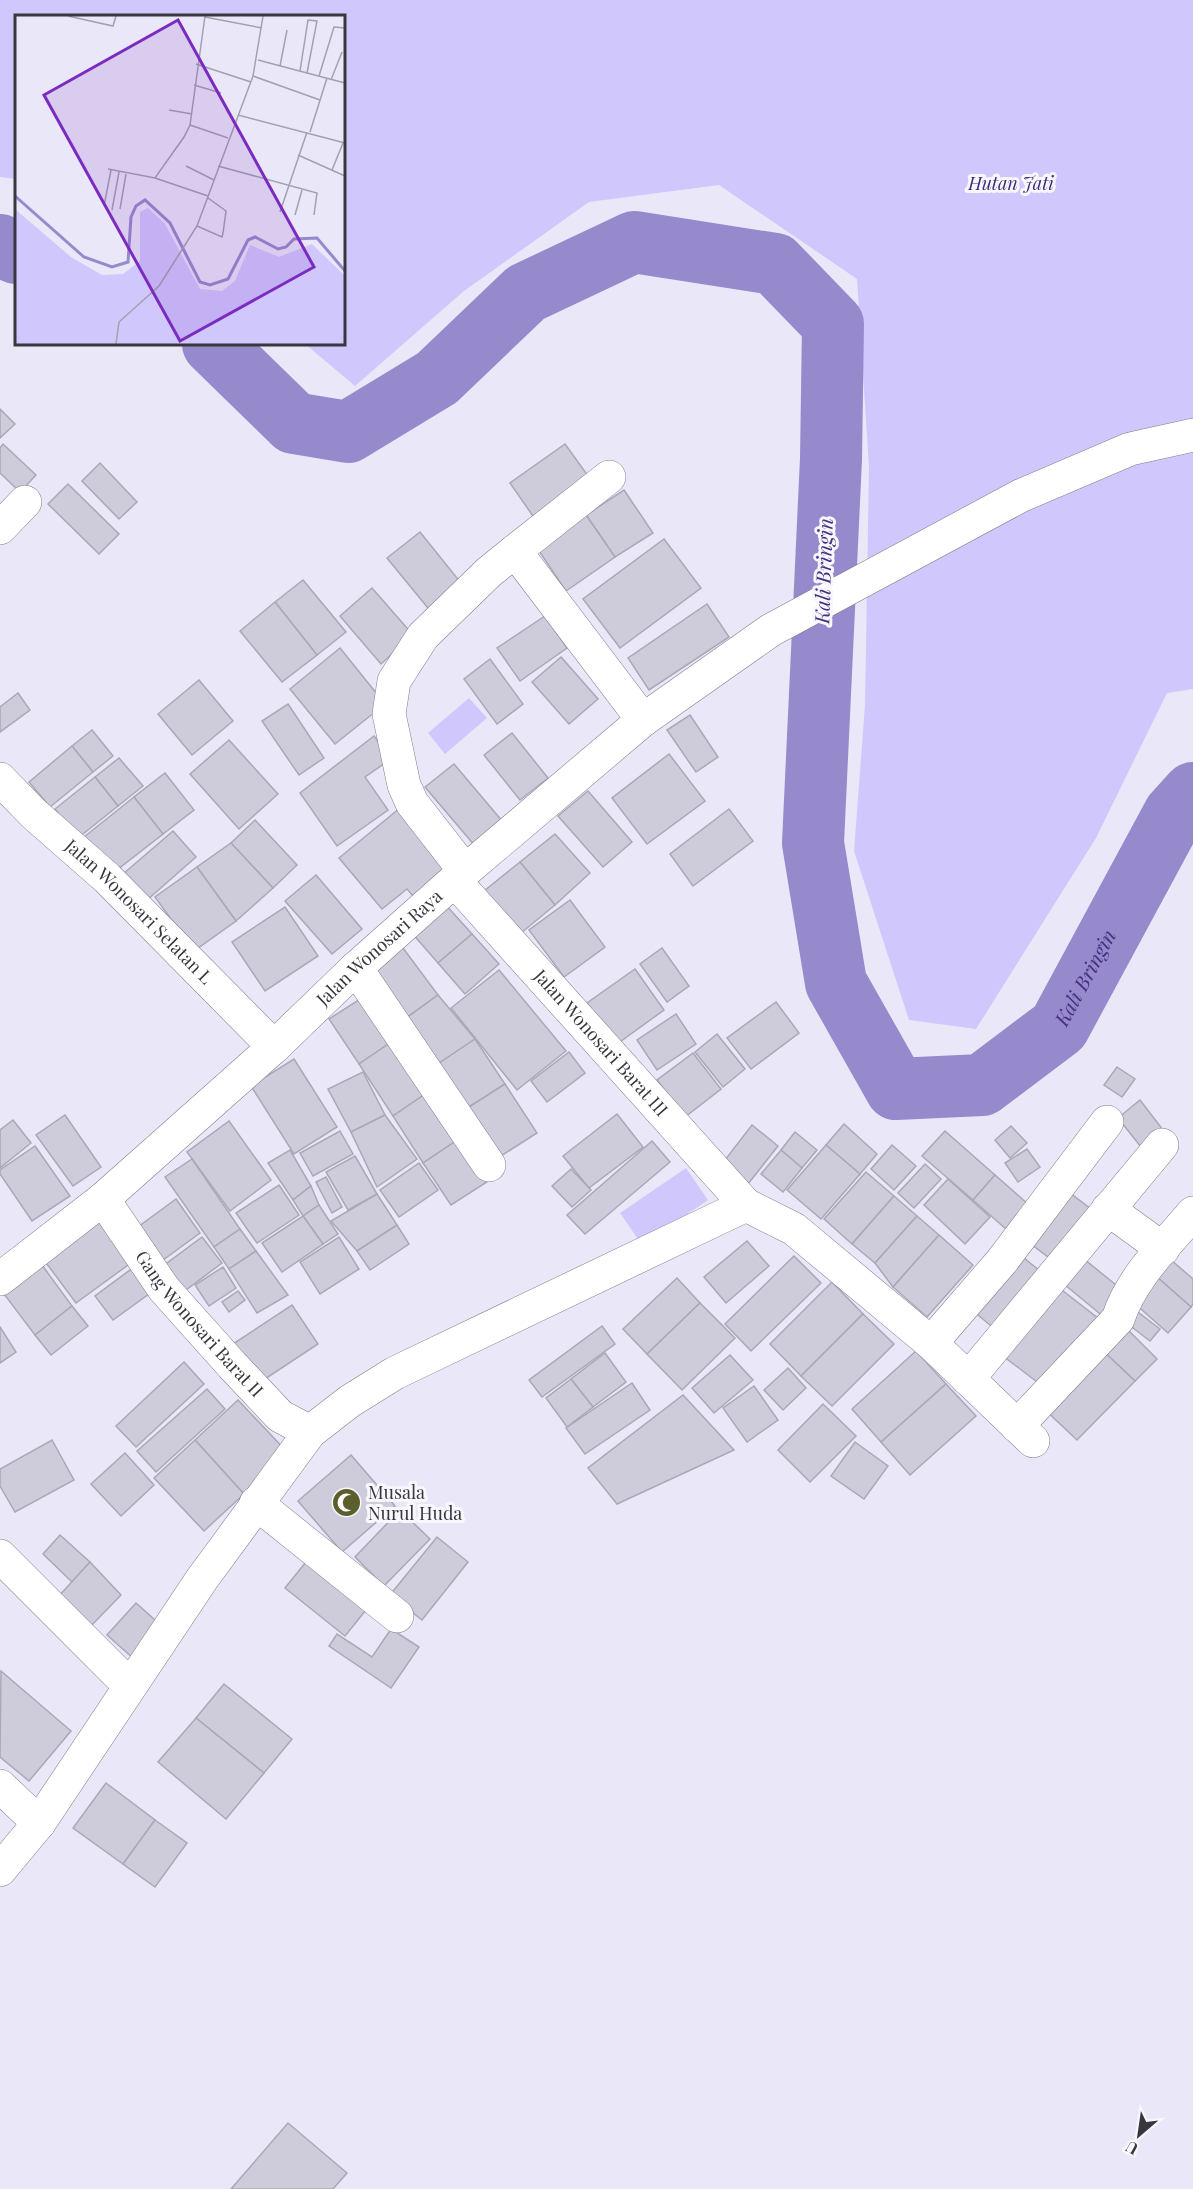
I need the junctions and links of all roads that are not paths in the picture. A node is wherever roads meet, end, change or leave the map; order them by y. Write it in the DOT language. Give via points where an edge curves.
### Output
graph roads {
  1 [pos="1193,435"];
  2 [pos="609,477"];
  3 [pos="25,502"];
  4 [pos="0,528"];
  5 [pos="515,551"];
  6 [pos="643,720"];
  7 [pos="0,778"];
  8 [pos="460,876"];
  9 [pos="356,968"];
  10 [pos="274,1047"];
  11 [pos="1107,1122"];
  12 [pos="1162,1145"];
  13 [pos="489,1165"];
  14 [pos="103,1199"];
  15 [pos="746,1205"];
  16 [pos="1108,1209"];
  17 [pos="1193,1213"];
  18 [pos="1163,1249"];
  19 [pos="0,1279"];
  20 [pos="931,1343"];
  21 [pos="969,1378"];
  22 [pos="310,1432"];
  23 [pos="256,1503"];
  24 [pos="0,1556"];
  25 [pos="397,1616"];
  26 [pos="130,1686"];
  27 [pos="0,1786"];
  28 [pos="39,1823"];
  29 [pos="0,1870"];
  1 -- 6 [label="street, Jalan Wonosari Raya" via="1131,449 1020,496 771,630"];
  2 -- 5 [label="street, Jalan Wonosari Barat III"];
  3 -- 4 [label="street"];
  5 -- 6 [label="street"];
  5 -- 8 [label="street, Jalan Wonosari Barat III" via="423,636 394,681 389,714 405,785 412,803"];
  6 -- 8 [label="street, Jalan Wonosari Raya"];
  7 -- 10 [label="street, Jalan Wonosari Selatan L" via="34,814 107,878"];
  8 -- 9 [label="street, Jalan Wonosari Raya"];
  8 -- 15 [label="street, Jalan Wonosari Barat III"];
  9 -- 10 [label="street, Jalan Wonosari Raya"];
  9 -- 13 [label="street"];
  10 -- 14 [label="street, Jalan Wonosari Raya"];
  11 -- 20 [label="street" via="1002,1261"];
  12 -- 16 [label="street"];
  14 -- 19 [label="street, Jalan Wonosari Raya"];
  14 -- 22 [label="street, Gang Wonosari Barat II" via="164,1289 280,1416"];
  15 -- 20 [label="street" via="794,1229"];
  15 -- 22 [label="street" via="395,1373"];
  16 -- 18 [label="street"];
  16 -- 21 [label="street"];
  17 -- 18 [label="street"];
  18 -- 21 [label="street" via="1134,1284 1118,1319 1025,1433"];
  20 -- 21 [label="street"];
  22 -- 23 [label="street"];
  23 -- 25 [label="street"];
  23 -- 26 [label="street"];
  24 -- 26 [label="street"];
  26 -- 28 [label="street"];
  27 -- 28 [label="street"];
  28 -- 29 [label="street"];
}
